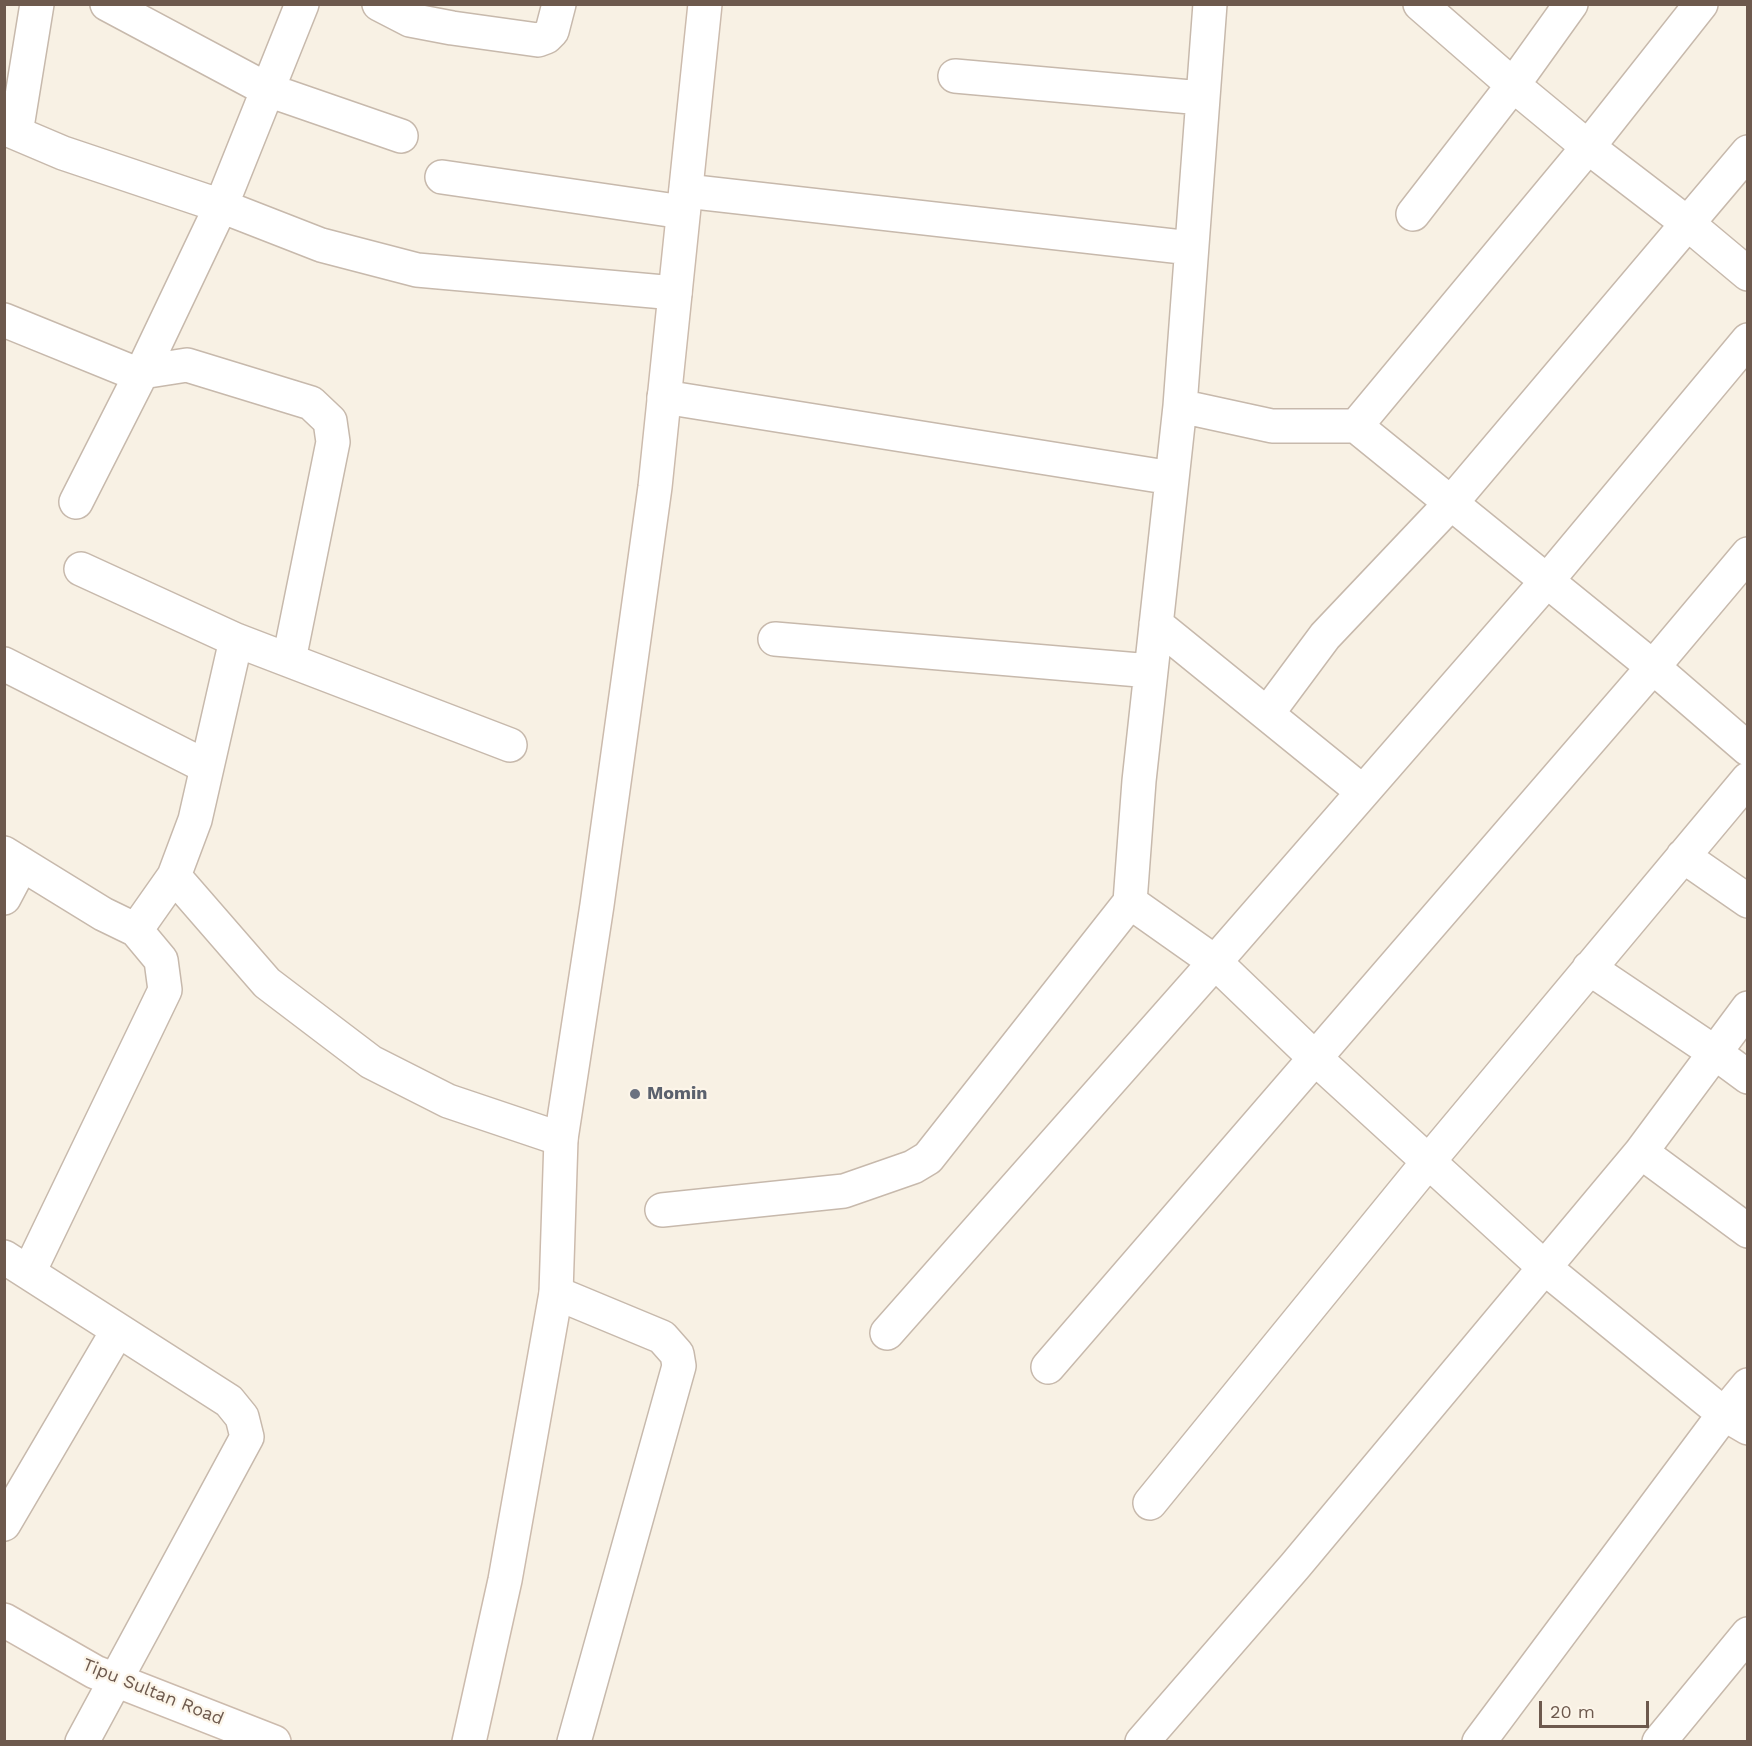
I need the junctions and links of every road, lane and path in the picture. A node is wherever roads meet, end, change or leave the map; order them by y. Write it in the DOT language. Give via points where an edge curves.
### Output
graph roads {
  1 [pos="37,4"];
  2 [pos="107,4"];
  3 [pos="302,4"];
  4 [pos="379,4"];
  5 [pos="559,4"];
  6 [pos="705,4"];
  7 [pos="1210,4"];
  8 [pos="1571,4"];
  9 [pos="1701,4"];
  10 [pos="1423,6"];
  11 [pos="955,76"];
  12 [pos="1513,85"];
  13 [pos="268,90"];
  14 [pos="1203,98"];
  15 [pos="10,130"];
  16 [pos="401,136"];
  17 [pos="1588,147"];
  18 [pos="1748,152"];
  19 [pos="442,177"];
  20 [pos="685,202"];
  21 [pos="221,206"];
  22 [pos="1413,214"];
  23 [pos="1687,224"];
  24 [pos="1191,248"];
  25 [pos="1748,273"];
  26 [pos="675,292"];
  27 [pos="4,320"];
  28 [pos="1748,340"];
  29 [pos="142,372"];
  30 [pos="664,397"];
  31 [pos="1179,406"];
  32 [pos="1356,426"];
  33 [pos="1172,478"];
  34 [pos="76,502"];
  35 [pos="1450,503"];
  36 [pos="1748,554"];
  37 [pos="81,569"];
  38 [pos="1546,582"];
  39 [pos="1156,624"];
  40 [pos="775,639"];
  41 [pos="236,640"];
  42 [pos="289,660"];
  43 [pos="4,664"];
  44 [pos="1653,667"];
  45 [pos="1151,671"];
  46 [pos="1267,714"];
  47 [pos="510,745"];
  48 [pos="1748,749"];
  49 [pos="207,766"];
  50 [pos="1748,779"];
  51 [pos="1363,792"];
  52 [pos="1683,856"];
  53 [pos="13,858"];
  54 [pos="174,876"];
  55 [pos="4,898"];
  56 [pos="1748,901"];
  57 [pos="1130,902"];
  58 [pos="136,930"];
  59 [pos="1215,963"];
  60 [pos="1589,969"];
  61 [pos="1748,1008"];
  62 [pos="1714,1052"];
  63 [pos="1316,1058"];
  64 [pos="1748,1077"];
  65 [pos="561,1139"];
  66 [pos="1641,1152"];
  67 [pos="1428,1162"];
  68 [pos="662,1210"];
  69 [pos="1748,1231"];
  70 [pos="17,1264"];
  71 [pos="1545,1268"];
  72 [pos="556,1293"];
  73 [pos="118,1330"];
  74 [pos="887,1333"];
  75 [pos="1048,1366"];
  76 [pos="1748,1386"];
  77 [pos="1736,1421"];
  78 [pos="1150,1503"];
  79 [pos="4,1524"];
  80 [pos="4,1620"];
  81 [pos="1748,1634"];
  82 [pos="116,1680"];
  83 [pos="82,1742"];
  84 [pos="274,1742"];
  85 [pos="469,1742"];
  86 [pos="574,1742"];
  87 [pos="1142,1742"];
  88 [pos="1479,1742"];
  89 [pos="1659,1742"];
  1 -- 15 [label="street"];
  2 -- 13 [label="street"];
  3 -- 13 [label="street"];
  4 -- 5 [label="street" via="410,20 538,40 552,31"];
  6 -- 20 [label="street"];
  7 -- 14 [label="street"];
  8 -- 12 [label="street"];
  9 -- 17 [label="street"];
  10 -- 12 [label="street"];
  11 -- 14 [label="street"];
  12 -- 17 [label="street"];
  12 -- 22 [label="street"];
  13 -- 16 [label="street"];
  13 -- 21 [label="street"];
  14 -- 24 [label="street"];
  15 -- 21 [label="street" via="63,153"];
  17 -- 23 [label="street"];
  17 -- 32 [label="street"];
  18 -- 23 [label="street"];
  19 -- 20 [label="street"];
  20 -- 24 [label="street"];
  20 -- 26 [label="street"];
  21 -- 26 [label="street" via="321,245 417,270"];
  21 -- 29 [label="street"];
  23 -- 25 [label="street"];
  23 -- 35 [label="street"];
  24 -- 31 [label="street"];
  26 -- 30 [label="street"];
  27 -- 29 [label="street" via="127,370"];
  28 -- 38 [label="street"];
  29 -- 34 [label="street"];
  29 -- 42 [label="street" via="187,365 311,403 330,421 333,442"];
  30 -- 33 [label="street"];
  30 -- 65 [label="street" via="652,510"];
  31 -- 32 [label="street" via="1272,426"];
  31 -- 33 [label="street"];
  32 -- 35 [label="street"];
  33 -- 39 [label="street"];
  35 -- 38 [label="street"];
  35 -- 46 [label="street" via="1325,636"];
  36 -- 44 [label="street"];
  37 -- 41 [label="street"];
  38 -- 44 [label="street"];
  38 -- 51 [label="street"];
  39 -- 45 [label="street"];
  39 -- 46 [label="street"];
  40 -- 45 [label="street"];
  41 -- 42 [label="street"];
  41 -- 49 [label="street"];
  42 -- 47 [label="street"];
  43 -- 49 [label="street"];
  44 -- 48 [label="street"];
  44 -- 63 [label="street"];
  45 -- 57 [label="street"];
  46 -- 51 [label="street"];
  49 -- 54 [label="street" via="195,820"];
  50 -- 52 [label="street"];
  51 -- 59 [label="street"];
  52 -- 56 [label="street"];
  52 -- 60 [label="street"];
  53 -- 55 [label="street"];
  53 -- 58 [label="street" via="103,915"];
  54 -- 58 [label="street"];
  54 -- 65 [label="street" via="267,983 371,1062 448,1101"];
  57 -- 59 [label="street"];
  57 -- 68 [label="street" via="928,1158 844,1191"];
  58 -- 70 [label="street" via="161,960 165,990"];
  59 -- 63 [label="street"];
  59 -- 74 [label="street"];
  60 -- 62 [label="street"];
  60 -- 67 [label="street"];
  61 -- 62 [label="street"];
  62 -- 64 [label="street"];
  62 -- 66 [label="street"];
  63 -- 67 [label="street"];
  63 -- 75 [label="street"];
  65 -- 72 [label="street"];
  66 -- 69 [label="street"];
  66 -- 71 [label="street"];
  67 -- 71 [label="street"];
  67 -- 78 [label="street"];
  70 -- 73 [label="street"];
  71 -- 77 [label="street"];
  71 -- 87 [label="street"];
  72 -- 85 [label="street" via="506,1580"];
  72 -- 86 [label="street" via="662,1337 677,1354 679,1366"];
  73 -- 79 [label="street"];
  73 -- 82 [label="street" via="229,1401 242,1417 247,1437"];
  76 -- 77 [label="street"];
  77 -- 88 [label="street"];
  80 -- 82 [label="street, Tipu Sultan Road"];
  81 -- 89 [label="street"];
  82 -- 83 [label="street"];
  82 -- 84 [label="street, Tipu Sultan Road"];
}
